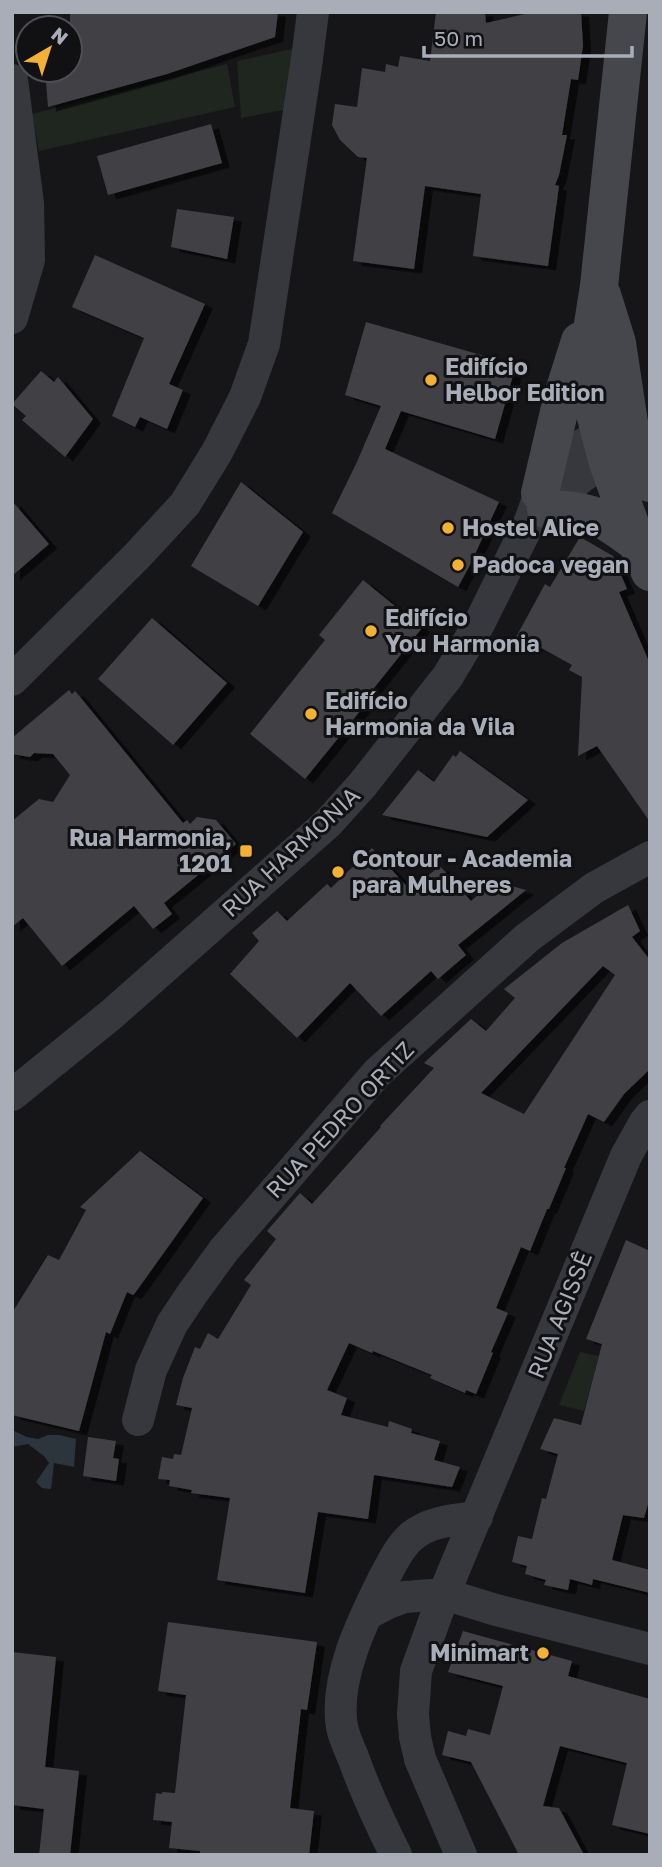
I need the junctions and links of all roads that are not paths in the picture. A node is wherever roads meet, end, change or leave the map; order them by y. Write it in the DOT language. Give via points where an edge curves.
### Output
graph roads {
  1 [pos="313,12"];
  2 [pos="630,15"];
  3 [pos="12,80"];
  4 [pos="599,286"];
  5 [pos="12,318"];
  6 [pos="625,452"];
  7 [pos="539,508"];
  8 [pos="643,557"];
  9 [pos="12,680"];
  10 [pos="650,857"];
  11 [pos="12,1095"];
  12 [pos="650,1116"];
  13 [pos="138,1420"];
  14 [pos="477,1517"];
  15 [pos="444,1594"];
  16 [pos="366,1614"];
  17 [pos="650,1649"];
  18 [pos="396,1855"];
  19 [pos="461,1855"];
  1 -- 9 [label="street" via="264,344 245,397 186,504"];
  2 -- 4 [label="street"];
  3 -- 5 [label="street" via="28,203 29,260"];
  4 -- 6 [label="street" via="589,349 593,406"];
  4 -- 7 [label="street" via="563,394"];
  6 -- 7 [label="street, RUA HARMONIA" via="582,445 567,458"];
  6 -- 8 [label="street"];
  7 -- 8 [label="street" via="579,510 607,520"];
  7 -- 11 [label="street, RUA HARMONIA" via="448,676 328,823 112,1014"];
  10 -- 13 [label="street, RUA PEDRO ORTIZ" via="594,888 527,938 377,1073 224,1250 192,1294 151,1370"];
  12 -- 14 [label="street, RUA AGISSÊ" via="626,1156"];
  14 -- 15 [label="street, RUA AGISSÊ"];
  14 -- 16 [label="street" via="440,1522 411,1537"];
  15 -- 16 [label="street" via="405,1597"];
  15 -- 17 [label="street"];
  15 -- 19 [label="street, RUA AGISSÊ" via="416,1671 413,1714 421,1759"];
  16 -- 18 [label="street" via="345,1680 342,1730"];
}
